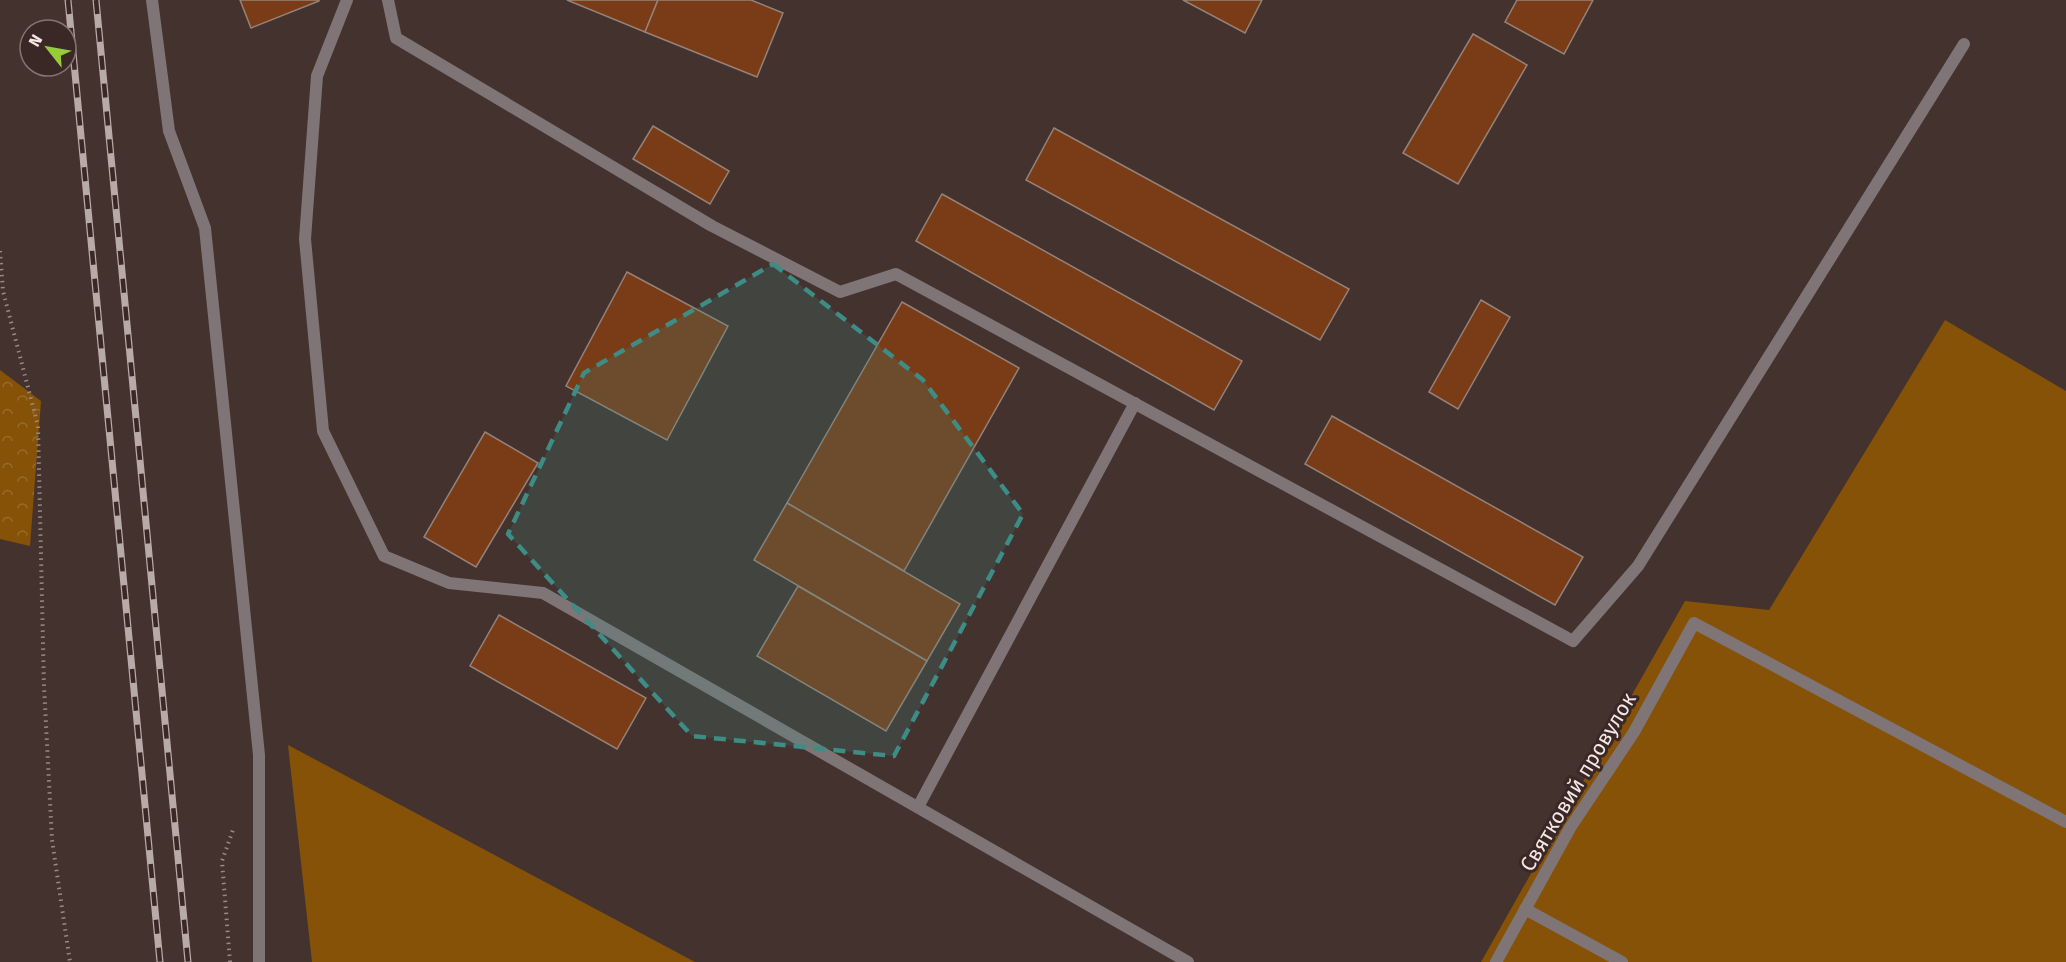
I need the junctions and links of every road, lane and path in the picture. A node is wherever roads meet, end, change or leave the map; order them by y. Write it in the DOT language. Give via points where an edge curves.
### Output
graph roads {
  1 [pos="152,0"];
  2 [pos="347,0"];
  3 [pos="388,0"];
  4 [pos="1964,44"];
  5 [pos="0,251"];
  6 [pos="1135,403"];
  7 [pos="918,807"];
  8 [pos="2066,822"];
  9 [pos="1525,909"];
  10 [pos="70,962"];
  11 [pos="259,962"];
  12 [pos="1188,962"];
  13 [pos="1496,962"];
  14 [pos="1622,962"];
  1 -- 11 [label="street" via="169,131 206,228 259,755"];
  2 -- 7 [label="street" via="317,75 305,239 323,431 384,556 449,583 543,593"];
  3 -- 6 [label="street" via="396,38 712,226 840,292 896,274"];
  4 -- 6 [label="street" via="1638,567 1573,641"];
  5 -- 10 [label="path" via="3,291 38,426 52,840"];
  6 -- 7 [label="street"];
  7 -- 12 [label="street"];
  8 -- 9 [label="street, Святковий провулок" via="1694,623 1634,732 1570,828"];
  9 -- 13 [label="street, Святковий провулок"];
  9 -- 14 [label="street"];
}
